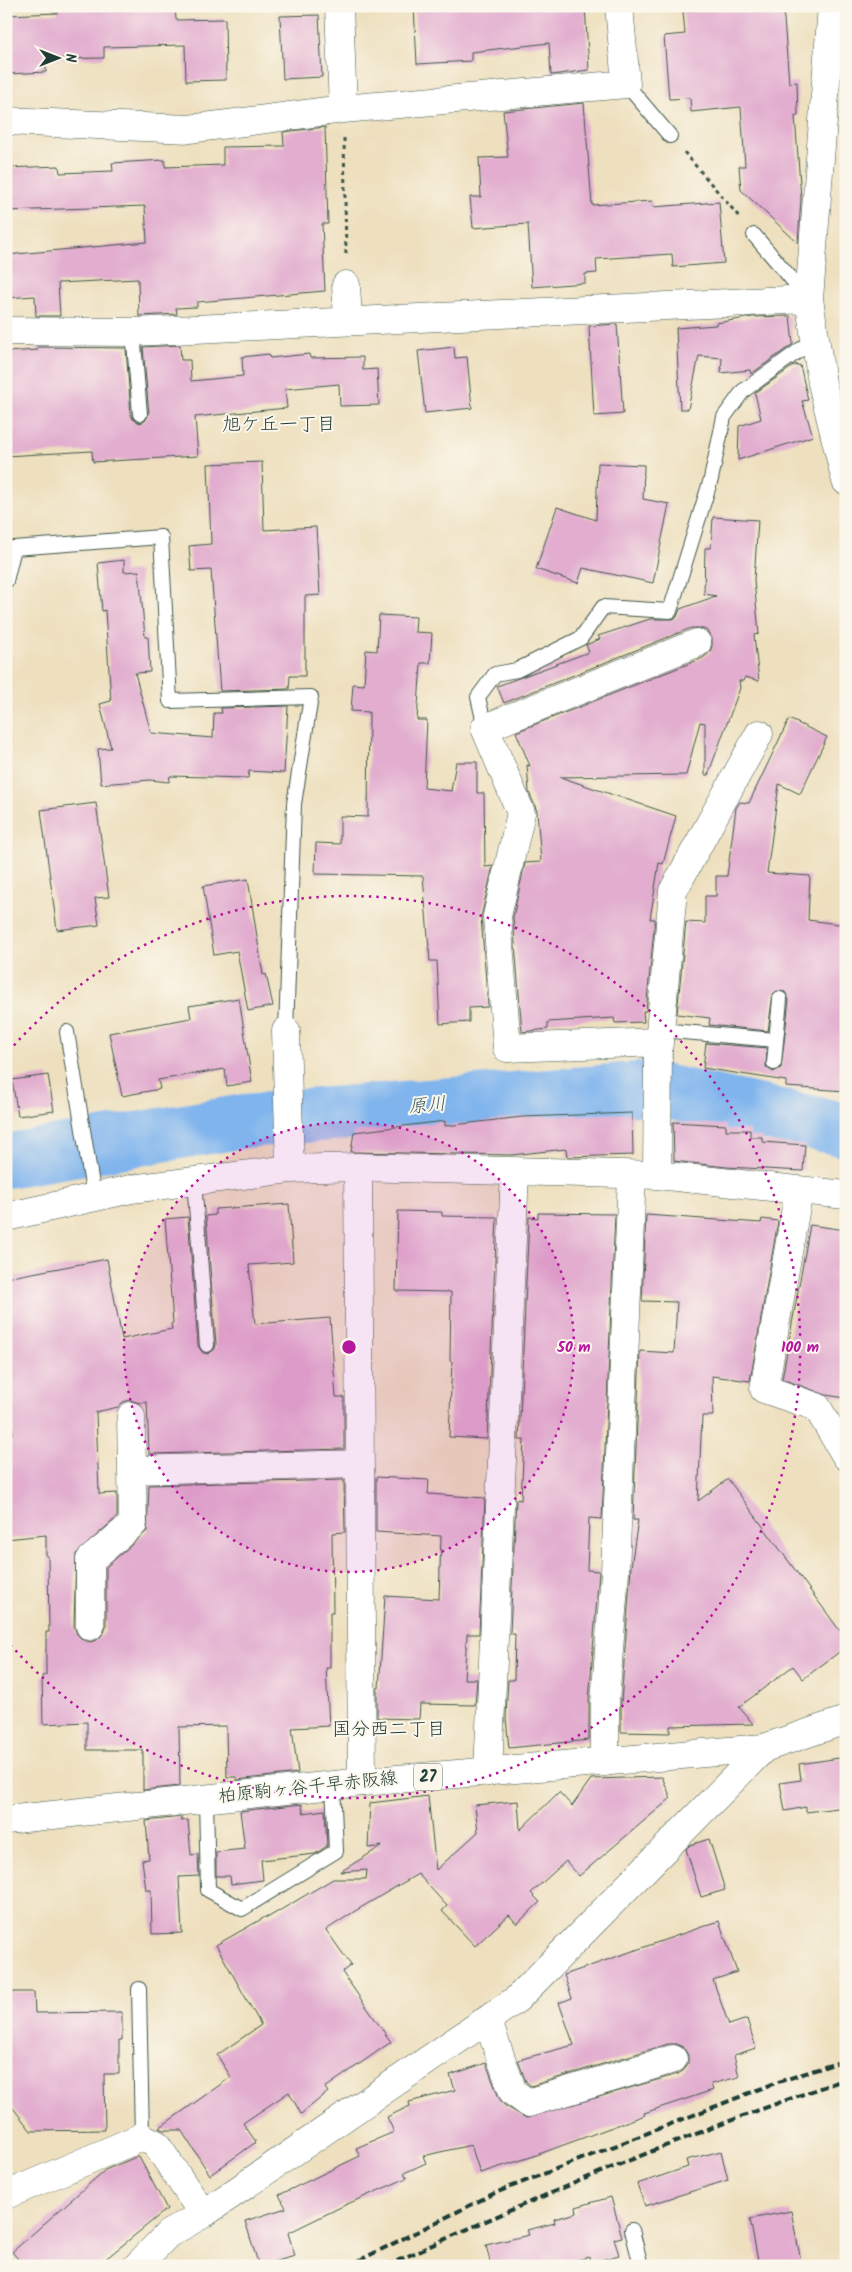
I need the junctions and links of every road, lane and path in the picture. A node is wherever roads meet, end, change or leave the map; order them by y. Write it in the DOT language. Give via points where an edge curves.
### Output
graph roads {
  1 [pos="339,6"];
  2 [pos="619,6"];
  3 [pos="836,20"];
  4 [pos="626,84"];
  5 [pos="343,109"];
  6 [pos="6,121"];
  7 [pos="670,136"];
  8 [pos="754,235"];
  9 [pos="346,285"];
  10 [pos="809,299"];
  11 [pos="348,320"];
  12 [pos="6,331"];
  13 [pos="133,332"];
  14 [pos="815,339"];
  15 [pos="140,414"];
  16 [pos="846,481"];
  17 [pos="6,581"];
  18 [pos="697,643"];
  19 [pos="485,728"];
  20 [pos="759,734"];
  21 [pos="780,999"];
  22 [pos="286,1031"];
  23 [pos="67,1032"];
  24 [pos="660,1036"];
  25 [pos="775,1040"];
  26 [pos="774,1063"];
  27 [pos="358,1167"];
  28 [pos="290,1169"];
  29 [pos="515,1172"];
  30 [pos="645,1175"];
  31 [pos="194,1181"];
  32 [pos="92,1189"];
  33 [pos="799,1190"];
  34 [pos="846,1195"];
  35 [pos="6,1217"];
  36 [pos="207,1345"];
  37 [pos="131,1416"];
  38 [pos="846,1456"];
  39 [pos="360,1464"];
  40 [pos="132,1470"];
  41 [pos="90,1626"];
  42 [pos="846,1720"];
  43 [pos="764,1748"];
  44 [pos="605,1762"];
  45 [pos="488,1772"];
  46 [pos="362,1782"];
  47 [pos="333,1785"];
  48 [pos="206,1799"];
  49 [pos="6,1820"];
  50 [pos="139,1990"];
  51 [pos="487,2019"];
  52 [pos="673,2059"];
  53 [pos="142,2137"];
  54 [pos="6,2195"];
  55 [pos="203,2214"];
  56 [pos="632,2230"];
  57 [pos="638,2265"];
  58 [pos="137,2266"];
  1 -- 5 [label="street"];
  2 -- 4 [label="street"];
  3 -- 10 [label="street"];
  4 -- 5 [label="street"];
  4 -- 7 [label="lane"];
  5 -- 6 [label="street" via="189,129"];
  5 -- 9 [label="path"];
  7 -- 8 [label="path"];
  8 -- 10 [label="lane"];
  9 -- 11 [label="street"];
  10 -- 11 [label="street"];
  10 -- 14 [label="street"];
  11 -- 13 [label="street"];
  12 -- 13 [label="street"];
  13 -- 15 [label="lane"];
  14 -- 16 [label="street" via="822,383"];
  14 -- 19 [label="lane" via="743,391 724,417 711,479 670,611 603,607 581,638 517,670 495,674 478,696"];
  17 -- 22 [label="lane" via="14,548 161,537 170,701 311,696 294,804"];
  18 -- 19 [label="street"];
  19 -- 24 [label="street" via="521,813 497,916 507,1048"];
  20 -- 24 [label="street" via="673,891"];
  21 -- 25 [label="lane"];
  22 -- 28 [label="street"];
  23 -- 32 [label="lane"];
  24 -- 25 [label="lane"];
  24 -- 30 [label="street"];
  25 -- 26 [label="lane"];
  27 -- 28 [label="street"];
  27 -- 29 [label="street"];
  27 -- 39 [label="street"];
  28 -- 31 [label="street"];
  29 -- 30 [label="street"];
  29 -- 45 [label="street"];
  30 -- 33 [label="street"];
  30 -- 44 [label="street" via="605,1702"];
  31 -- 32 [label="street" via="131,1189"];
  31 -- 36 [label="lane"];
  32 -- 35 [label="street"];
  33 -- 34 [label="street"];
  33 -- 38 [label="street" via="764,1389 817,1407"];
  37 -- 40 [label="street"];
  39 -- 40 [label="street"];
  39 -- 46 [label="street"];
  40 -- 41 [label="street" via="133,1524 90,1560"];
  42 -- 43 [label="street, 柏原駒ヶ谷千早赤阪線 / 27"];
  43 -- 44 [label="street, 柏原駒ヶ谷千早赤阪線 / 27"];
  43 -- 51 [label="street" via="517,1998"];
  44 -- 45 [label="street, 柏原駒ヶ谷千早赤阪線 / 27"];
  45 -- 46 [label="street, 柏原駒ヶ谷千早赤阪線 / 27"];
  46 -- 47 [label="street, 柏原駒ヶ谷千早赤阪線 / 27"];
  47 -- 48 [label="street, 柏原駒ヶ谷千早赤阪線 / 27"];
  47 -- 48 [label="lane" via="336,1851 242,1909 208,1890"];
  48 -- 49 [label="street, 柏原駒ヶ谷千早赤阪線 / 27"];
  50 -- 53 [label="lane"];
  51 -- 52 [label="street" via="513,2092 528,2103"];
  51 -- 55 [label="street"];
  53 -- 54 [label="street"];
  53 -- 55 [label="street" via="156,2144"];
  55 -- 58 [label="street" via="168,2234"];
  56 -- 57 [label="lane"];
}
